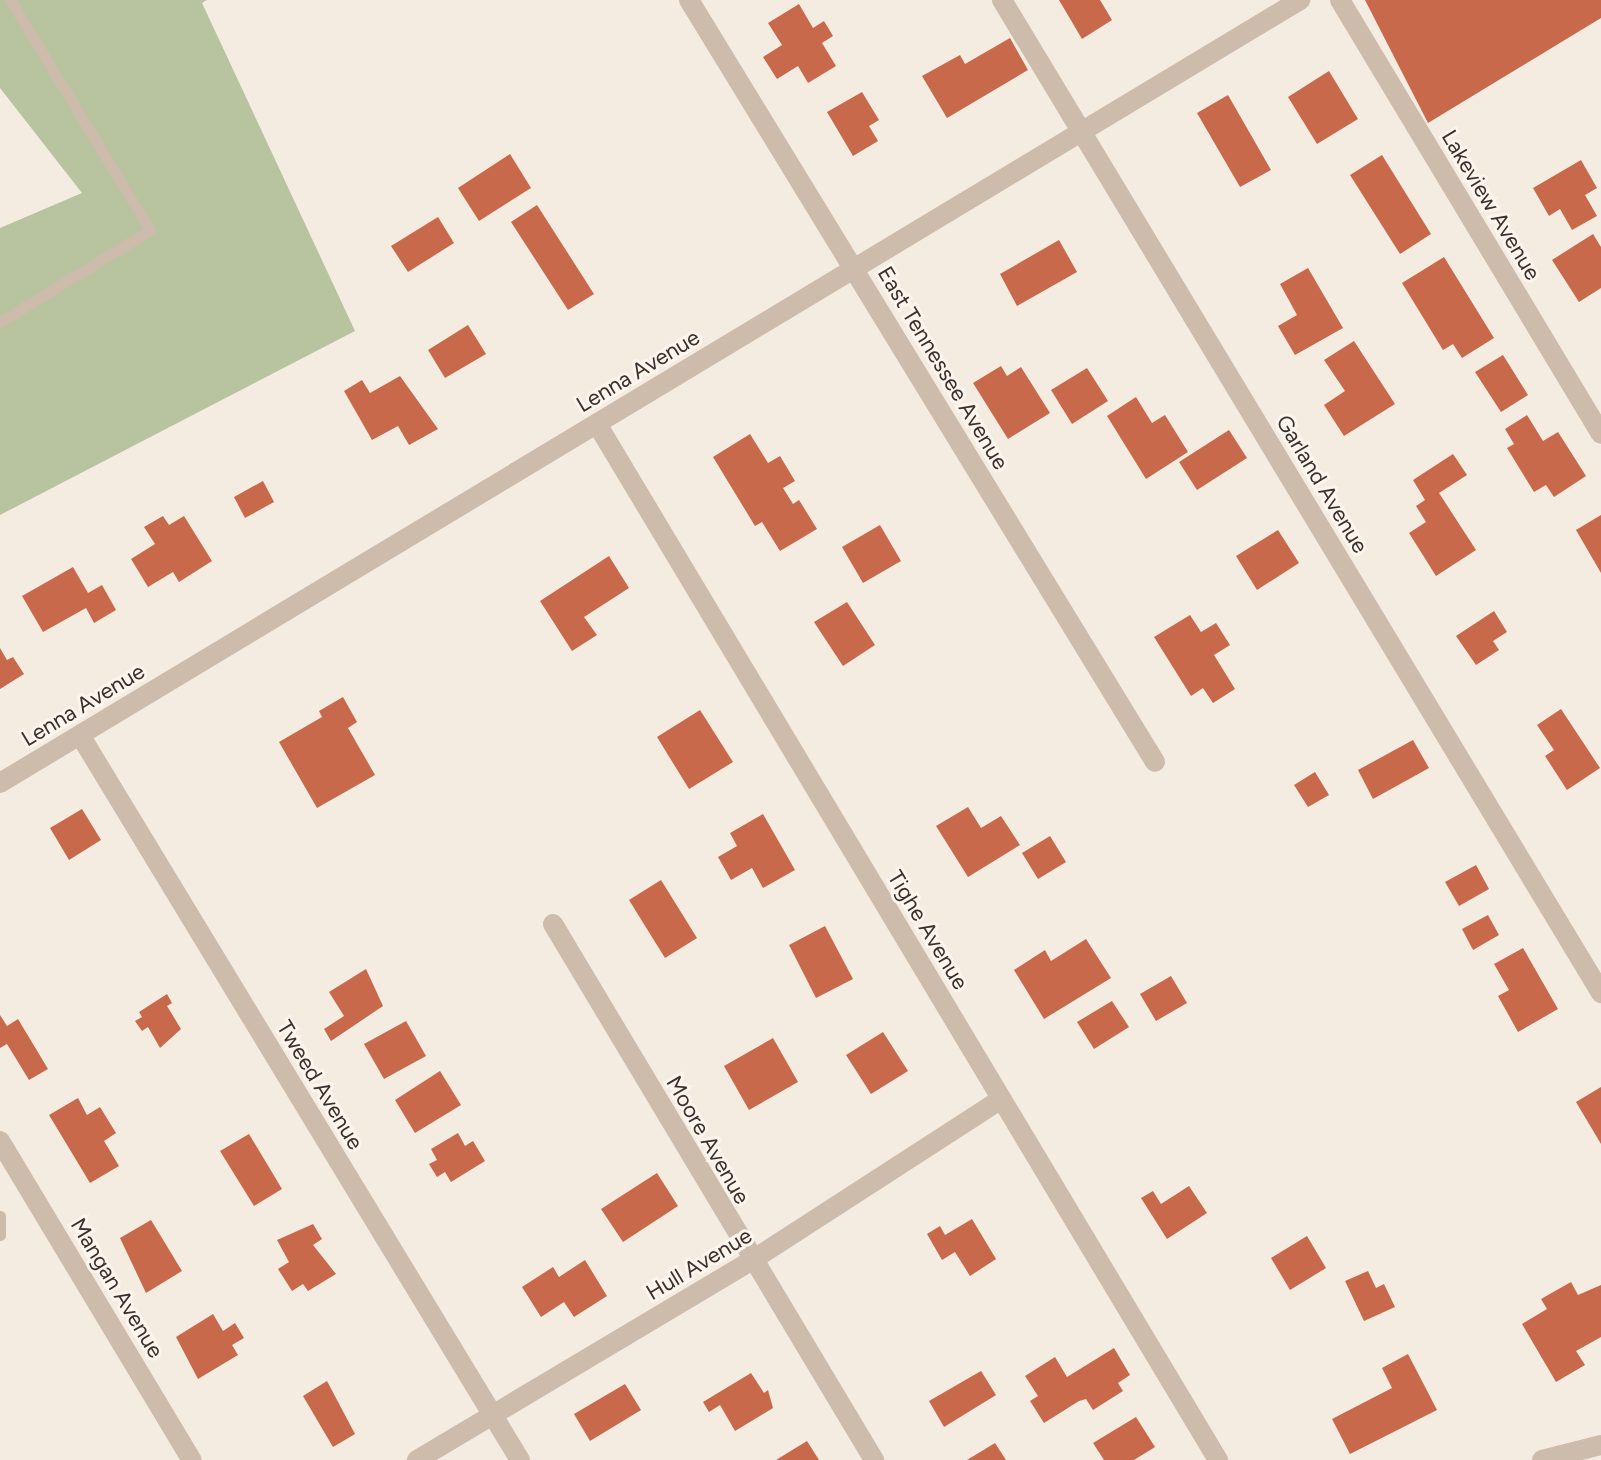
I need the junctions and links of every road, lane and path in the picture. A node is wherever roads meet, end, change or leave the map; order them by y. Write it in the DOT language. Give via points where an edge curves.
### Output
graph roads {
  1 [pos="10,0"];
  2 [pos="689,0"];
  3 [pos="1002,0"];
  4 [pos="1300,0"];
  5 [pos="1340,0"];
  6 [pos="1082,132"];
  7 [pos="854,269"];
  8 [pos="0,322"];
  9 [pos="597,424"];
  10 [pos="1601,434"];
  11 [pos="80,735"];
  12 [pos="1155,762"];
  13 [pos="0,783"];
  14 [pos="553,924"];
  15 [pos="1601,993"];
  16 [pos="1001,1099"];
  17 [pos="0,1141"];
  18 [pos="0,1216"];
  19 [pos="0,1235"];
  20 [pos="751,1261"];
  21 [pos="493,1416"];
  22 [pos="1601,1445"];
  23 [pos="192,1460"];
  24 [pos="417,1460"];
  25 [pos="520,1460"];
  26 [pos="874,1460"];
  27 [pos="1218,1460"];
  28 [pos="1542,1460"];
  1 -- 8 [label="lane" via="150,230"];
  2 -- 7 [label="street, East Tennessee Avenue"];
  3 -- 6 [label="street, Garland Avenue"];
  4 -- 6 [label="street, Lenna Avenue"];
  5 -- 10 [label="street, Lakeview Avenue"];
  6 -- 7 [label="street, Lenna Avenue"];
  6 -- 15 [label="street, Garland Avenue"];
  7 -- 9 [label="street, Lenna Avenue"];
  7 -- 12 [label="street, East Tennessee Avenue"];
  9 -- 11 [label="street, Lenna Avenue"];
  9 -- 16 [label="street, Tighe Avenue"];
  11 -- 13 [label="street, Lenna Avenue"];
  11 -- 21 [label="street, Tweed Avenue"];
  14 -- 20 [label="street, Moore Avenue"];
  16 -- 20 [label="street, Hull Avenue"];
  16 -- 27 [label="street, Tighe Avenue"];
  17 -- 23 [label="street, Mangan Avenue"];
  18 -- 19 [label="lane"];
  20 -- 21 [label="street, Hull Avenue"];
  20 -- 26 [label="street, Moore Avenue"];
  21 -- 24 [label="street, Hull Avenue"];
  21 -- 25 [label="street, Tweed Avenue"];
  22 -- 28 [label="street"];
}
